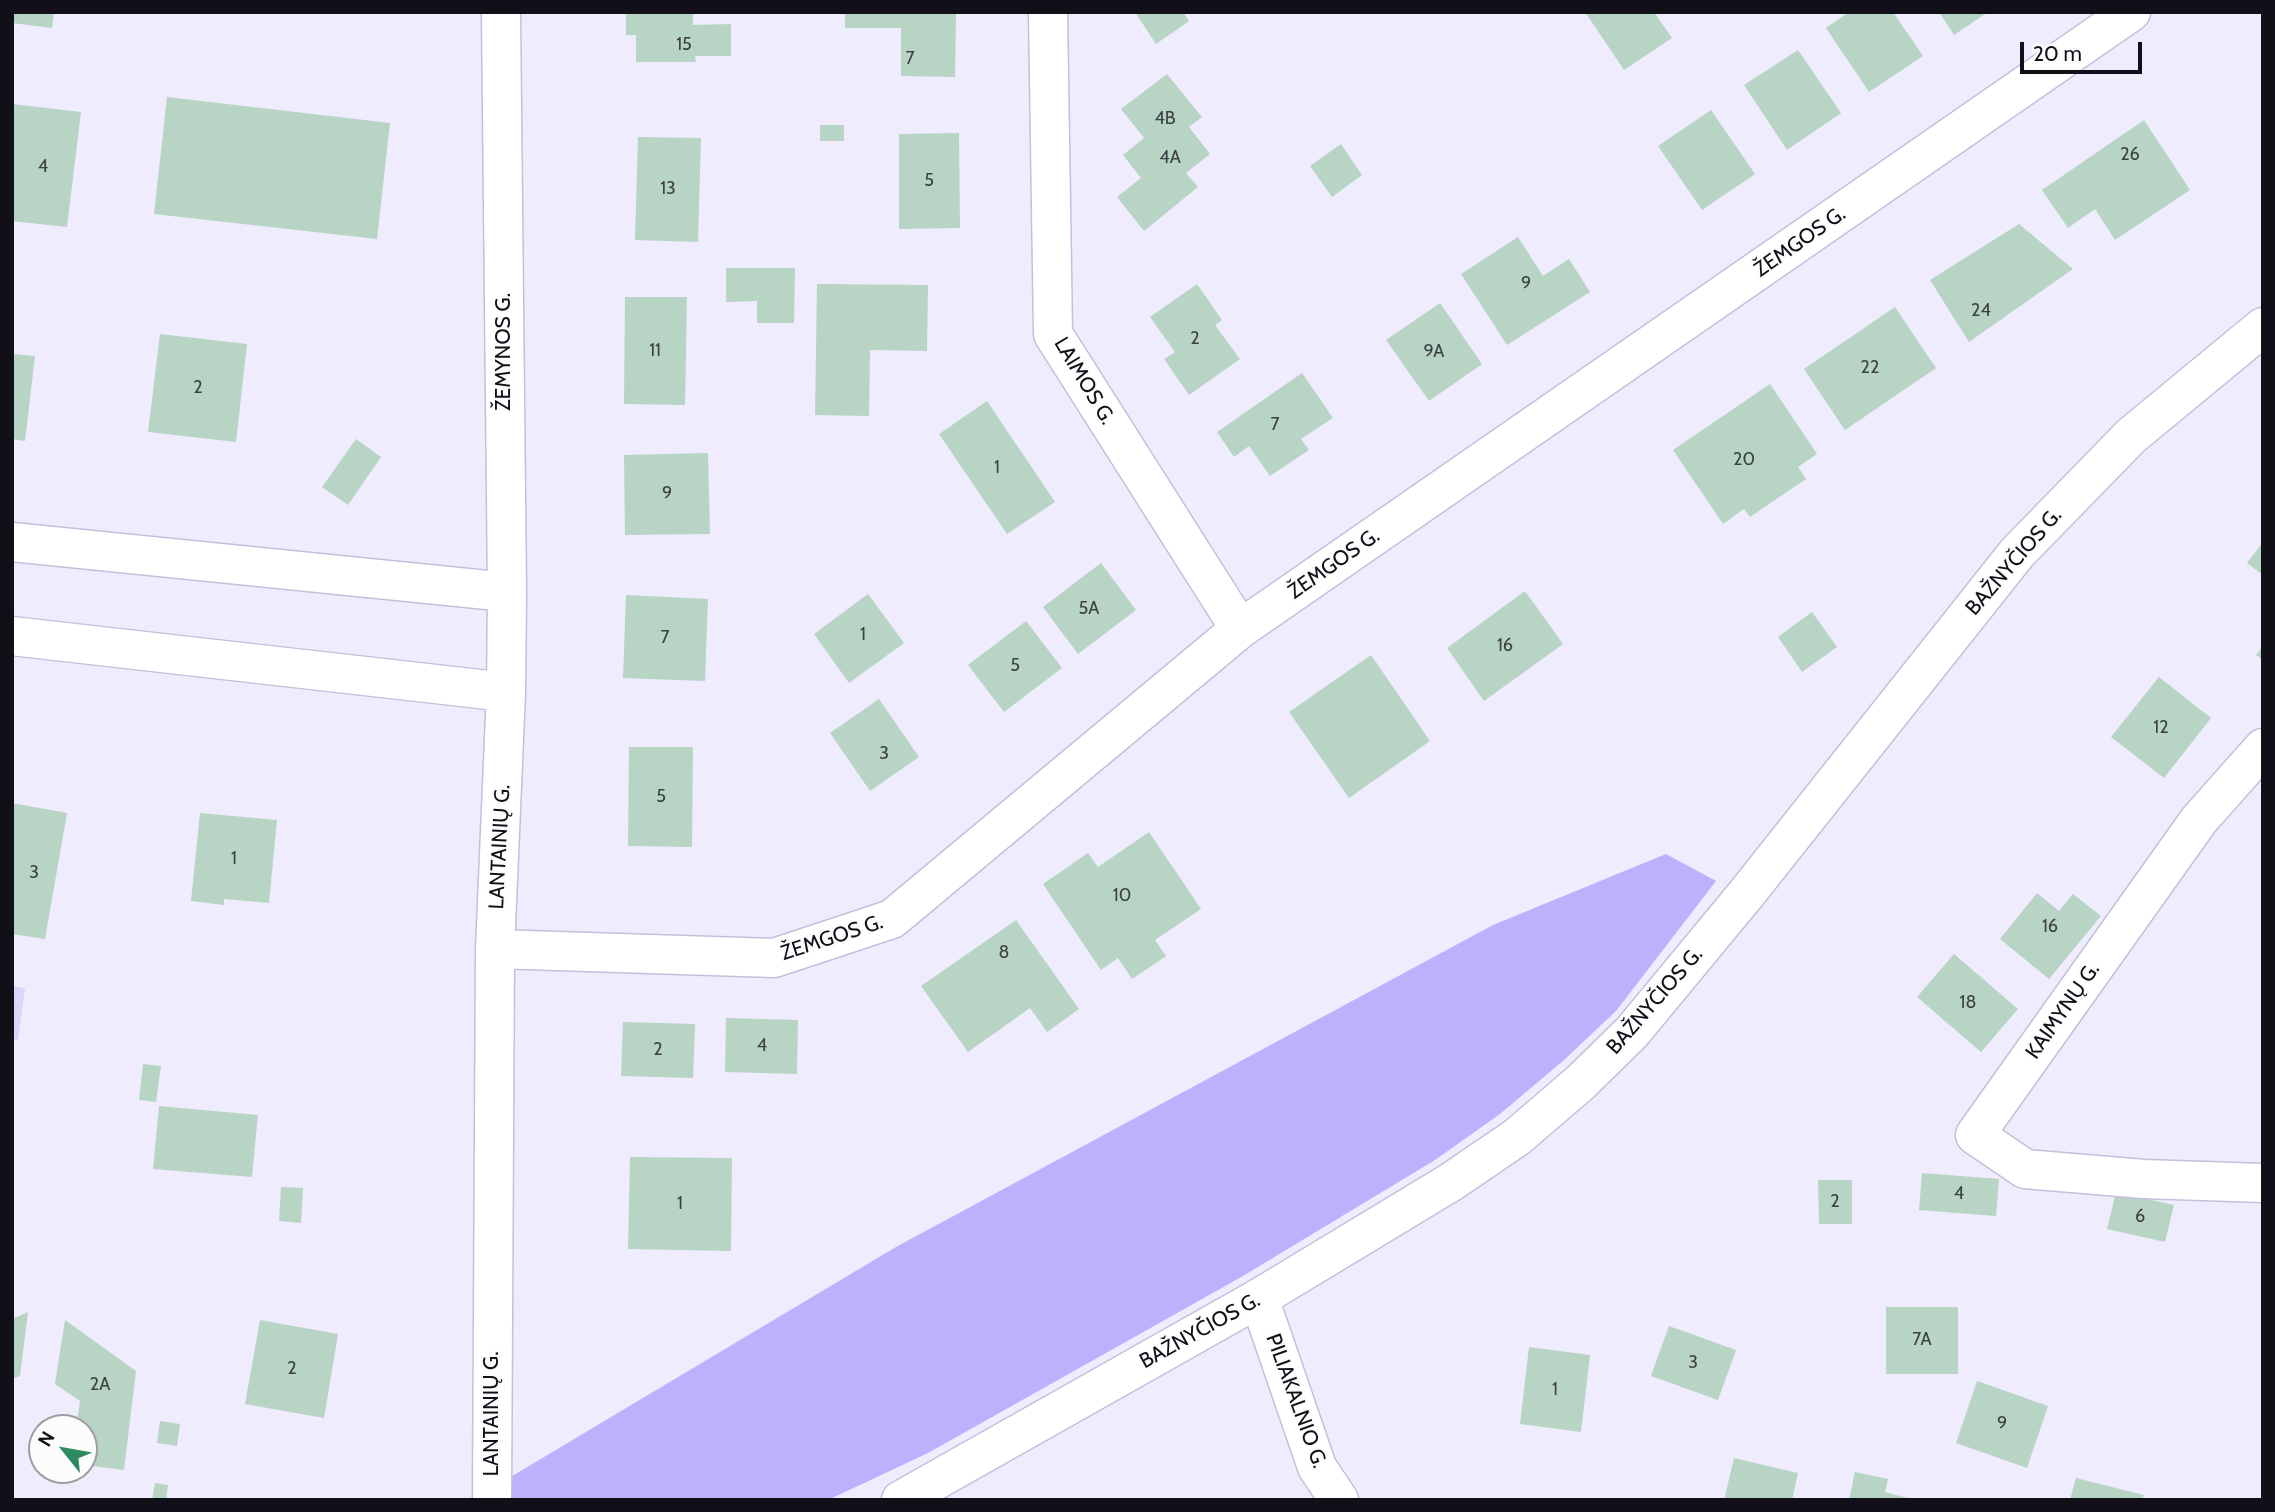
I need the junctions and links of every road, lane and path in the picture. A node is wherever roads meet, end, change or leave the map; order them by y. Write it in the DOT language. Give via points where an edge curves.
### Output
graph roads {
  1 [pos="501,12"];
  2 [pos="1048,12"];
  3 [pos="2132,12"];
  4 [pos="2263,327"];
  5 [pos="12,542"];
  6 [pos="507,592"];
  7 [pos="1240,629"];
  8 [pos="12,636"];
  9 [pos="506,692"];
  10 [pos="2263,748"];
  11 [pos="495,949"];
  12 [pos="2263,1183"];
  13 [pos="1259,1298"];
  14 [pos="492,1500"];
  15 [pos="901,1500"];
  16 [pos="1339,1500"];
  1 -- 6 [label="street, ŽEMYNOS G."];
  2 -- 7 [label="street, LAIMOS G." via="1053,334"];
  3 -- 7 [label="street, ŽEMGOS G."];
  4 -- 13 [label="street, BAŽNYČIOS G." via="2131,436 2017,553 1747,893 1632,1032 1581,1082 1517,1136 1451,1182"];
  5 -- 6 [label="street"];
  6 -- 9 [label="street, ŽEMYNOS G."];
  7 -- 11 [label="street, ŽEMGOS G." via="892,919 774,958"];
  8 -- 9 [label="street"];
  9 -- 11 [label="street, LANTAINIŲ G."];
  10 -- 12 [label="street, KAIMYNŲ G." via="2199,820 1975,1135 2025,1169"];
  11 -- 14 [label="street, LANTAINIŲ G."];
  13 -- 15 [label="street, BAŽNYČIOS G."];
  13 -- 16 [label="street, PILIAKALNIO G." via="1317,1467"];
}
